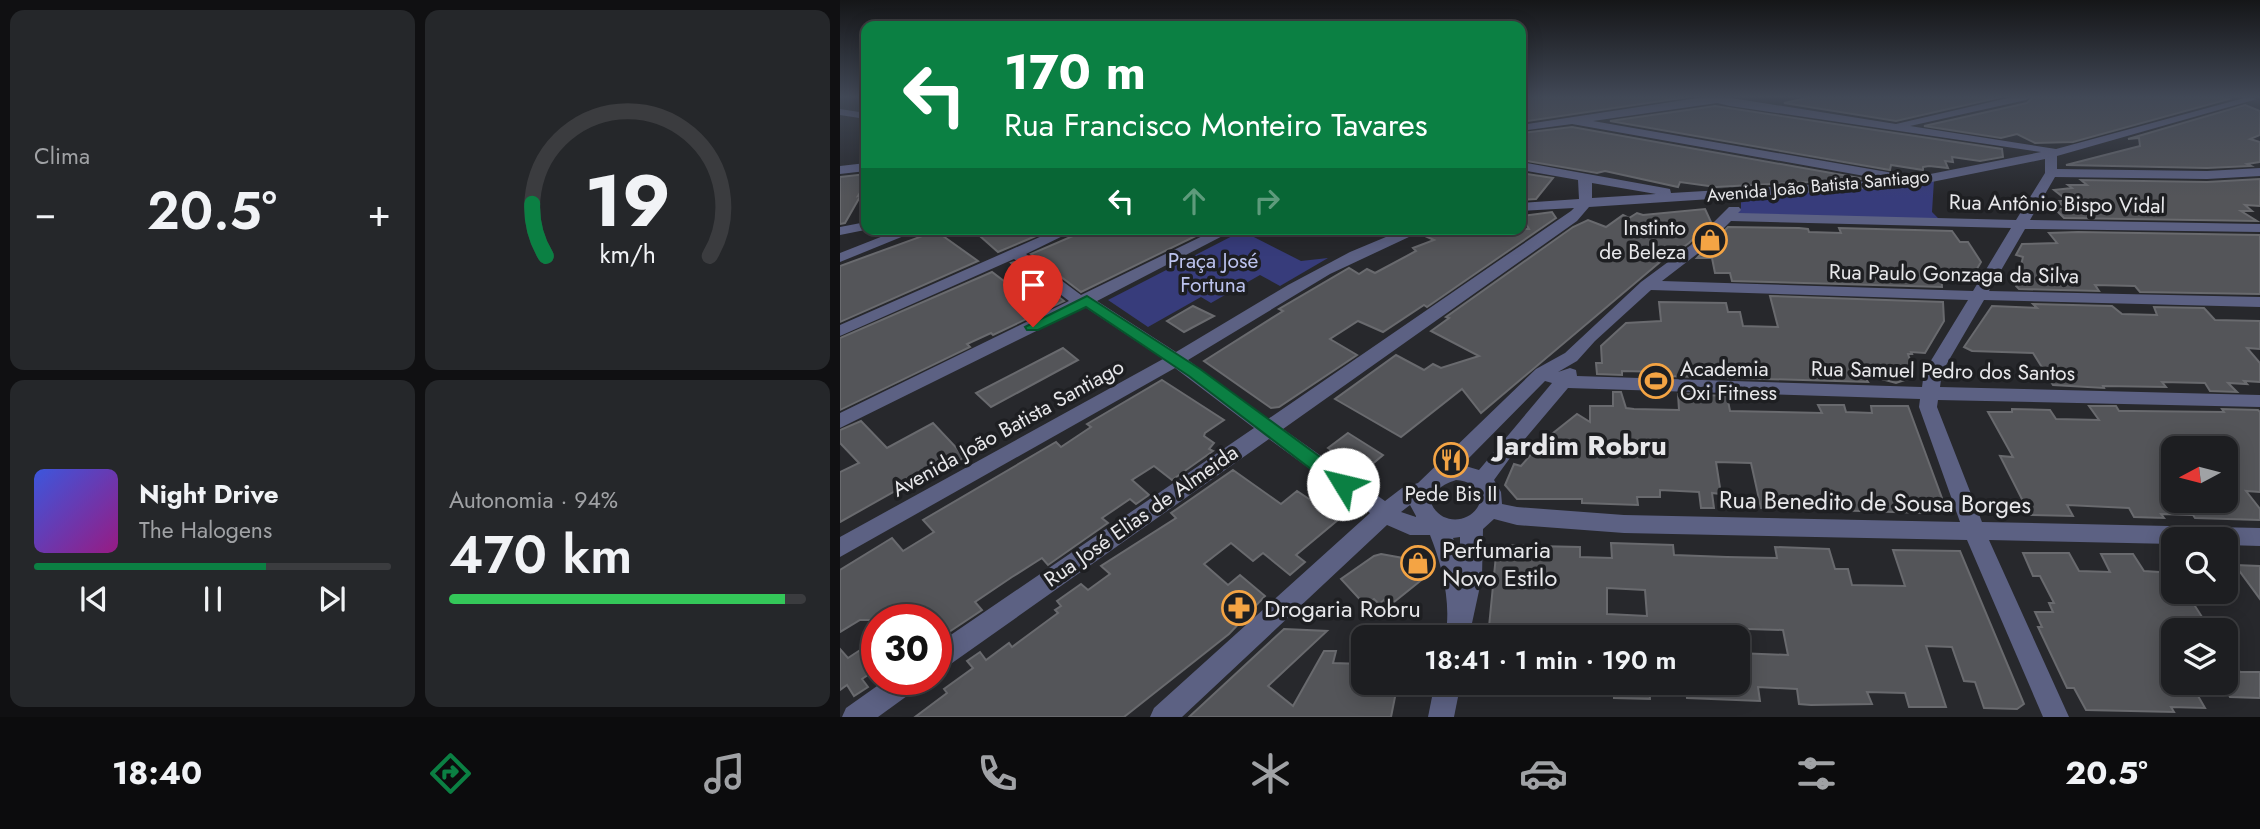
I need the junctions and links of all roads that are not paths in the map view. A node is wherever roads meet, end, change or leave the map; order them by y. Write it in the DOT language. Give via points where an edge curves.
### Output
graph roads {
  1 [pos="1618,130"];
  2 [pos="1921,130"];
  3 [pos="2150,130"];
  4 [pos="1991,141"];
  5 [pos="2030,158"];
  6 [pos="2054,160"];
  7 [pos="1526,167"];
  8 [pos="861,168"];
  9 [pos="840,170"];
  10 [pos="2260,172"];
  11 [pos="1583,177"];
  12 [pos="1912,182"];
  13 [pos="1738,193"];
  14 [pos="1690,196"];
  15 [pos="1584,202"];
  16 [pos="1526,207"];
  17 [pos="1728,218"];
  18 [pos="2020,223"];
  19 [pos="861,227"];
  20 [pos="2260,228"];
  21 [pos="840,230"];
  22 [pos="899,235"];
  23 [pos="1056,235"];
  24 [pos="1217,235"];
  25 [pos="1402,235"];
  26 [pos="1015,253"];
  27 [pos="840,258"];
  28 [pos="1647,285"];
  29 [pos="1979,295"];
  30 [pos="1084,302"];
  31 [pos="2260,302"];
  32 [pos="840,331"];
  33 [pos="1571,357"];
  34 [pos="1176,360"];
  35 [pos="1542,373"];
  36 [pos="1567,382"];
  37 [pos="1928,394"];
  38 [pos="2260,401"];
  39 [pos="840,421"];
  40 [pos="1268,429"];
  41 [pos="1483,480"];
  42 [pos="1429,484"];
  43 [pos="1489,509"];
  44 [pos="1385,513"];
  45 [pos="1472,525"];
  46 [pos="1436,526"];
  47 [pos="1974,531"];
  48 [pos="2260,537"];
  49 [pos="840,548"];
  50 [pos="1459,625"];
  51 [pos="1459,625"];
  52 [pos="952,649"];
  53 [pos="886,695"];
  54 [pos="1445,695"];
  55 [pos="855,717"];
  56 [pos="1163,717"];
  57 [pos="1441,717"];
  58 [pos="2056,717"];
  1 -- 12 [label="street" via="1850,167"];
  2 -- 4 [label="street"];
  3 -- 6 [label="street, Avenida João Batista Santiago"];
  4 -- 5 [label="street"];
  4 -- 6 [label="street"];
  5 -- 6 [label="street, Avenida João Batista Santiago"];
  5 -- 12 [label="street, Avenida João Batista Santiago"];
  6 -- 10 [label="street" via="2207,175"];
  6 -- 18 [label="street"];
  7 -- 11 [label="street"];
  8 -- 9 [label="street"];
  11 -- 14 [label="street"];
  11 -- 15 [label="street" via="1587,185"];
  12 -- 13 [label="street, Avenida João Batista Santiago"];
  13 -- 14 [label="street, Avenida João Batista Santiago"];
  13 -- 17 [label="street"];
  14 -- 15 [label="street, Avenida João Batista Santiago"];
  15 -- 16 [label="street, Avenida João Batista Santiago"];
  15 -- 40 [label="street, Rua José Elias de Almeida" via="1572,218"];
  17 -- 18 [label="street, Rua Antônio Bispo Vidal"];
  17 -- 28 [label="street"];
  18 -- 20 [label="street, Rua Antônio Bispo Vidal"];
  18 -- 29 [label="street"];
  19 -- 21 [label="street"];
  22 -- 27 [label="street"];
  23 -- 26 [label="street"];
  24 -- 30 [label="street"];
  25 -- 34 [label="street, Avenida João Batista Santiago" via="1339,262"];
  26 -- 30 [label="street"];
  26 -- 32 [label="street"];
  28 -- 29 [label="street, Rua Paulo Gonzaga da Silva"];
  28 -- 33 [label="street"];
  29 -- 31 [label="street, Rua Paulo Gonzaga da Silva"];
  29 -- 37 [label="street" via="1933,372"];
  30 -- 34 [label="street"];
  30 -- 39 [label="street"];
  33 -- 35 [label="street"];
  33 -- 36 [label="street"];
  34 -- 40 [label="street"];
  34 -- 49 [label="street, Avenida João Batista Santiago"];
  35 -- 36 [label="street, Rua Samuel Pedro dos Santos"];
  35 -- 42 [label="street"];
  36 -- 37 [label="street, Rua Samuel Pedro dos Santos"];
  36 -- 41 [label="street"];
  37 -- 38 [label="street, Rua Samuel Pedro dos Santos"];
  37 -- 47 [label="street" via="1928,407"];
  40 -- 44 [label="street"];
  40 -- 52 [label="street, Rua José Elias de Almeida"];
  41 -- 42 [label="street" via="1455,472"];
  41 -- 43 [label="street" via="1492,496"];
  42 -- 44 [label="street"];
  42 -- 46 [label="street" via="1421,510"];
  43 -- 45 [label="street"];
  43 -- 47 [label="street, Rua Benedito de Sousa Borges" via="1517,516 1624,524"];
  44 -- 46 [label="street" via="1410,526"];
  44 -- 56 [label="street"];
  45 -- 46 [label="street"];
  45 -- 51 [label="street" via="1470,577"];
  46 -- 50 [label="street" via="1447,550"];
  47 -- 48 [label="street, Rua Benedito de Sousa Borges"];
  47 -- 58 [label="street"];
  53 -- 55 [label="street"];
  54 -- 57 [label="street"];
}
